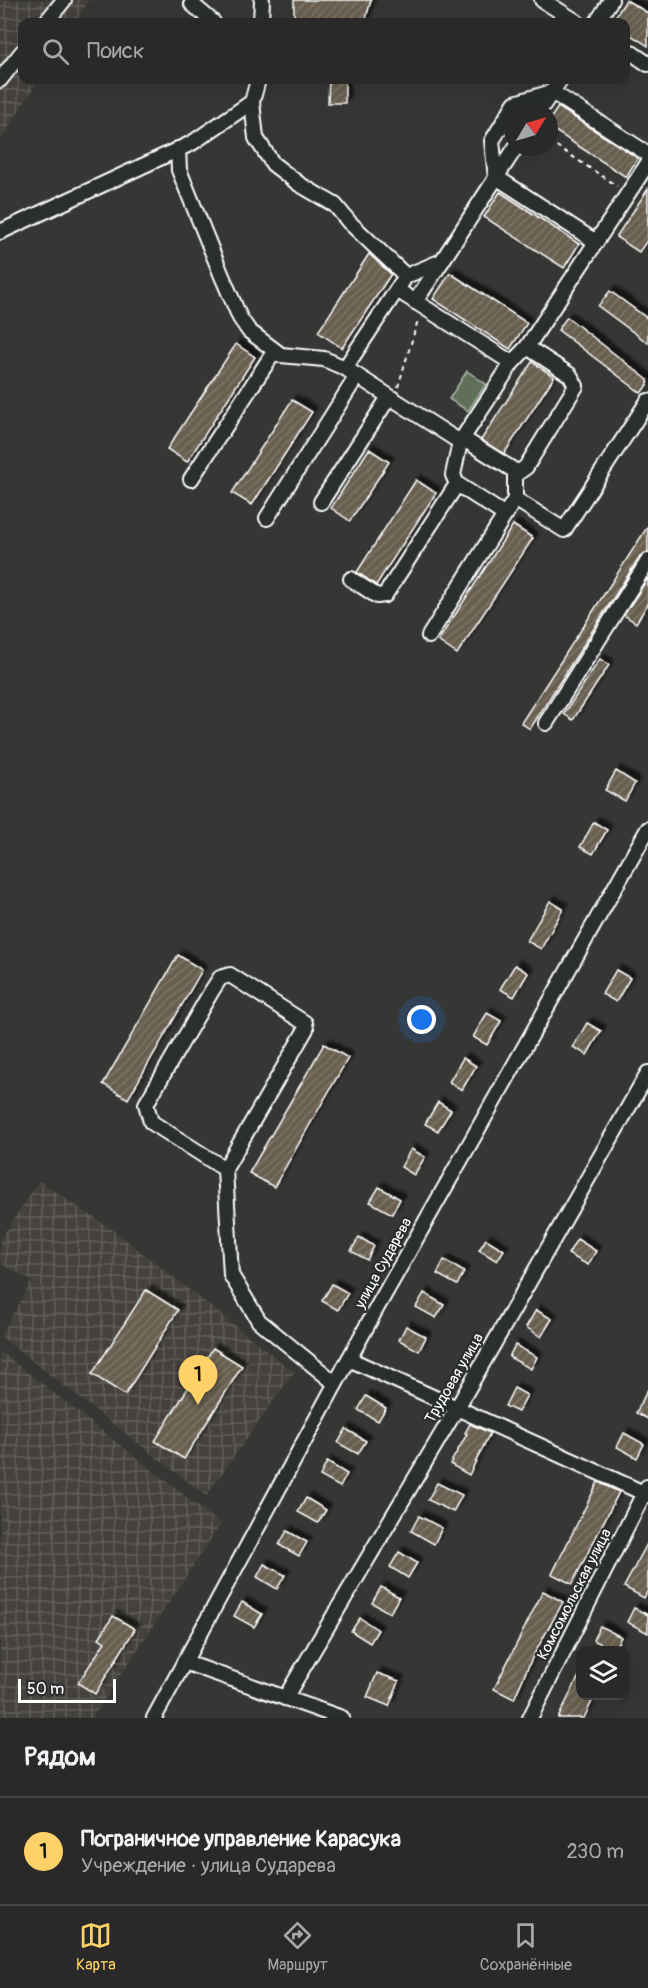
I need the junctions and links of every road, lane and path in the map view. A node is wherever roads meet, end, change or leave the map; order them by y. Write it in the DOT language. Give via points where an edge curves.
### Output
graph roads {
  1 [pos="64,0"];
  2 [pos="192,0"];
  3 [pos="262,0"];
  4 [pos="542,0"];
  5 [pos="611,0"];
  6 [pos="49,18"];
  7 [pos="208,18"];
  8 [pos="261,18"];
  9 [pos="571,18"];
  10 [pos="600,18"];
  11 [pos="630,52"];
  12 [pos="18,57"];
  13 [pos="648,64"];
  14 [pos="0,80"];
  15 [pos="257,84"];
  16 [pos="557,84"];
  17 [pos="552,92"];
  18 [pos="252,102"];
  19 [pos="545,102"];
  20 [pos="558,147"];
  21 [pos="178,149"];
  22 [pos="648,154"];
  23 [pos="510,156"];
  24 [pos="648,163"];
  25 [pos="496,178"];
  26 [pos="628,193"];
  27 [pos="0,232"];
  28 [pos="596,242"];
  29 [pos="442,261"];
  30 [pos="406,276"];
  31 [pos="397,290"];
  32 [pos="419,304"];
  33 [pos="527,347"];
  34 [pos="274,352"];
  35 [pos="512,363"];
  36 [pos="345,368"];
  37 [pos="357,376"];
  38 [pos="392,399"];
  39 [pos="648,401"];
  40 [pos="461,440"];
  41 [pos="515,471"];
  42 [pos="191,479"];
  43 [pos="457,484"];
  44 [pos="515,499"];
  45 [pos="321,502"];
  46 [pos="505,515"];
  47 [pos="267,518"];
  48 [pos="648,561"];
  49 [pos="351,579"];
  50 [pos="429,636"];
  51 [pos="546,723"];
  52 [pos="648,829"];
  53 [pos="648,1073"];
  54 [pos="225,1169"];
  55 [pos="349,1359"];
  56 [pos="335,1383"];
  57 [pos="456,1408"];
  58 [pos="647,1492"];
  59 [pos="184,1662"];
  60 [pos="285,1698"];
  61 [pos="154,1718"];
  62 [pos="342,1718"];
  63 [pos="530,1718"];
  1 -- 6 [label="street"];
  2 -- 7 [label="street"];
  3 -- 8 [label="street"];
  4 -- 9 [label="street"];
  5 -- 10 [label="street"];
  11 -- 13 [label="street"];
  12 -- 14 [label="street"];
  15 -- 18 [label="street"];
  16 -- 17 [label="street"];
  17 -- 19 [label="street"];
  17 -- 22 [label="street"];
  17 -- 25 [label="street" via="515,103 492,141"];
  18 -- 21 [label="street"];
  18 -- 30 [label="street" via="256,138 273,164 334,205"];
  20 -- 26 [label="path"];
  21 -- 27 [label="street"];
  21 -- 34 [label="street" via="179,170 240,318"];
  23 -- 25 [label="street"];
  24 -- 26 [label="street"];
  25 -- 28 [label="street"];
  25 -- 29 [label="street"];
  26 -- 28 [label="street"];
  28 -- 33 [label="street"];
  29 -- 30 [label="street"];
  29 -- 32 [label="street"];
  30 -- 31 [label="street"];
  31 -- 32 [label="street"];
  31 -- 36 [label="street"];
  32 -- 35 [label="street"];
  32 -- 38 [label="path"];
  33 -- 35 [label="street"];
  33 -- 41 [label="street" via="570,375 576,386 526,467"];
  34 -- 36 [label="street" via="324,359"];
  34 -- 42 [label="street"];
  35 -- 40 [label="street"];
  36 -- 37 [label="street"];
  37 -- 38 [label="street"];
  37 -- 47 [label="street"];
  38 -- 40 [label="street"];
  38 -- 45 [label="street"];
  39 -- 44 [label="street" via="564,530"];
  40 -- 41 [label="street"];
  40 -- 43 [label="street" via="453,475"];
  41 -- 44 [label="street"];
  43 -- 46 [label="street"];
  43 -- 49 [label="street" via="385,595 377,596"];
  44 -- 46 [label="street"];
  46 -- 50 [label="street"];
  48 -- 51 [label="street"];
  52 -- 55 [label="street, улица Сударева"];
  53 -- 57 [label="street, Трудовая улица"];
  54 -- 54 [label="street" via="306,1029 304,1023 230,975 220,978 146,1104 151,1122"];
  54 -- 56 [label="street" via="231,1275 259,1321"];
  55 -- 56 [label="street, улица Сударева"];
  55 -- 57 [label="street"];
  56 -- 59 [label="street, улица Сударева"];
  57 -- 58 [label="street"];
  57 -- 60 [label="street, Трудовая улица"];
  58 -- 63 [label="street, Комсомольская улица"];
  59 -- 60 [label="street"];
  59 -- 61 [label="street, улица Сударева"];
  60 -- 62 [label="street"];
}
